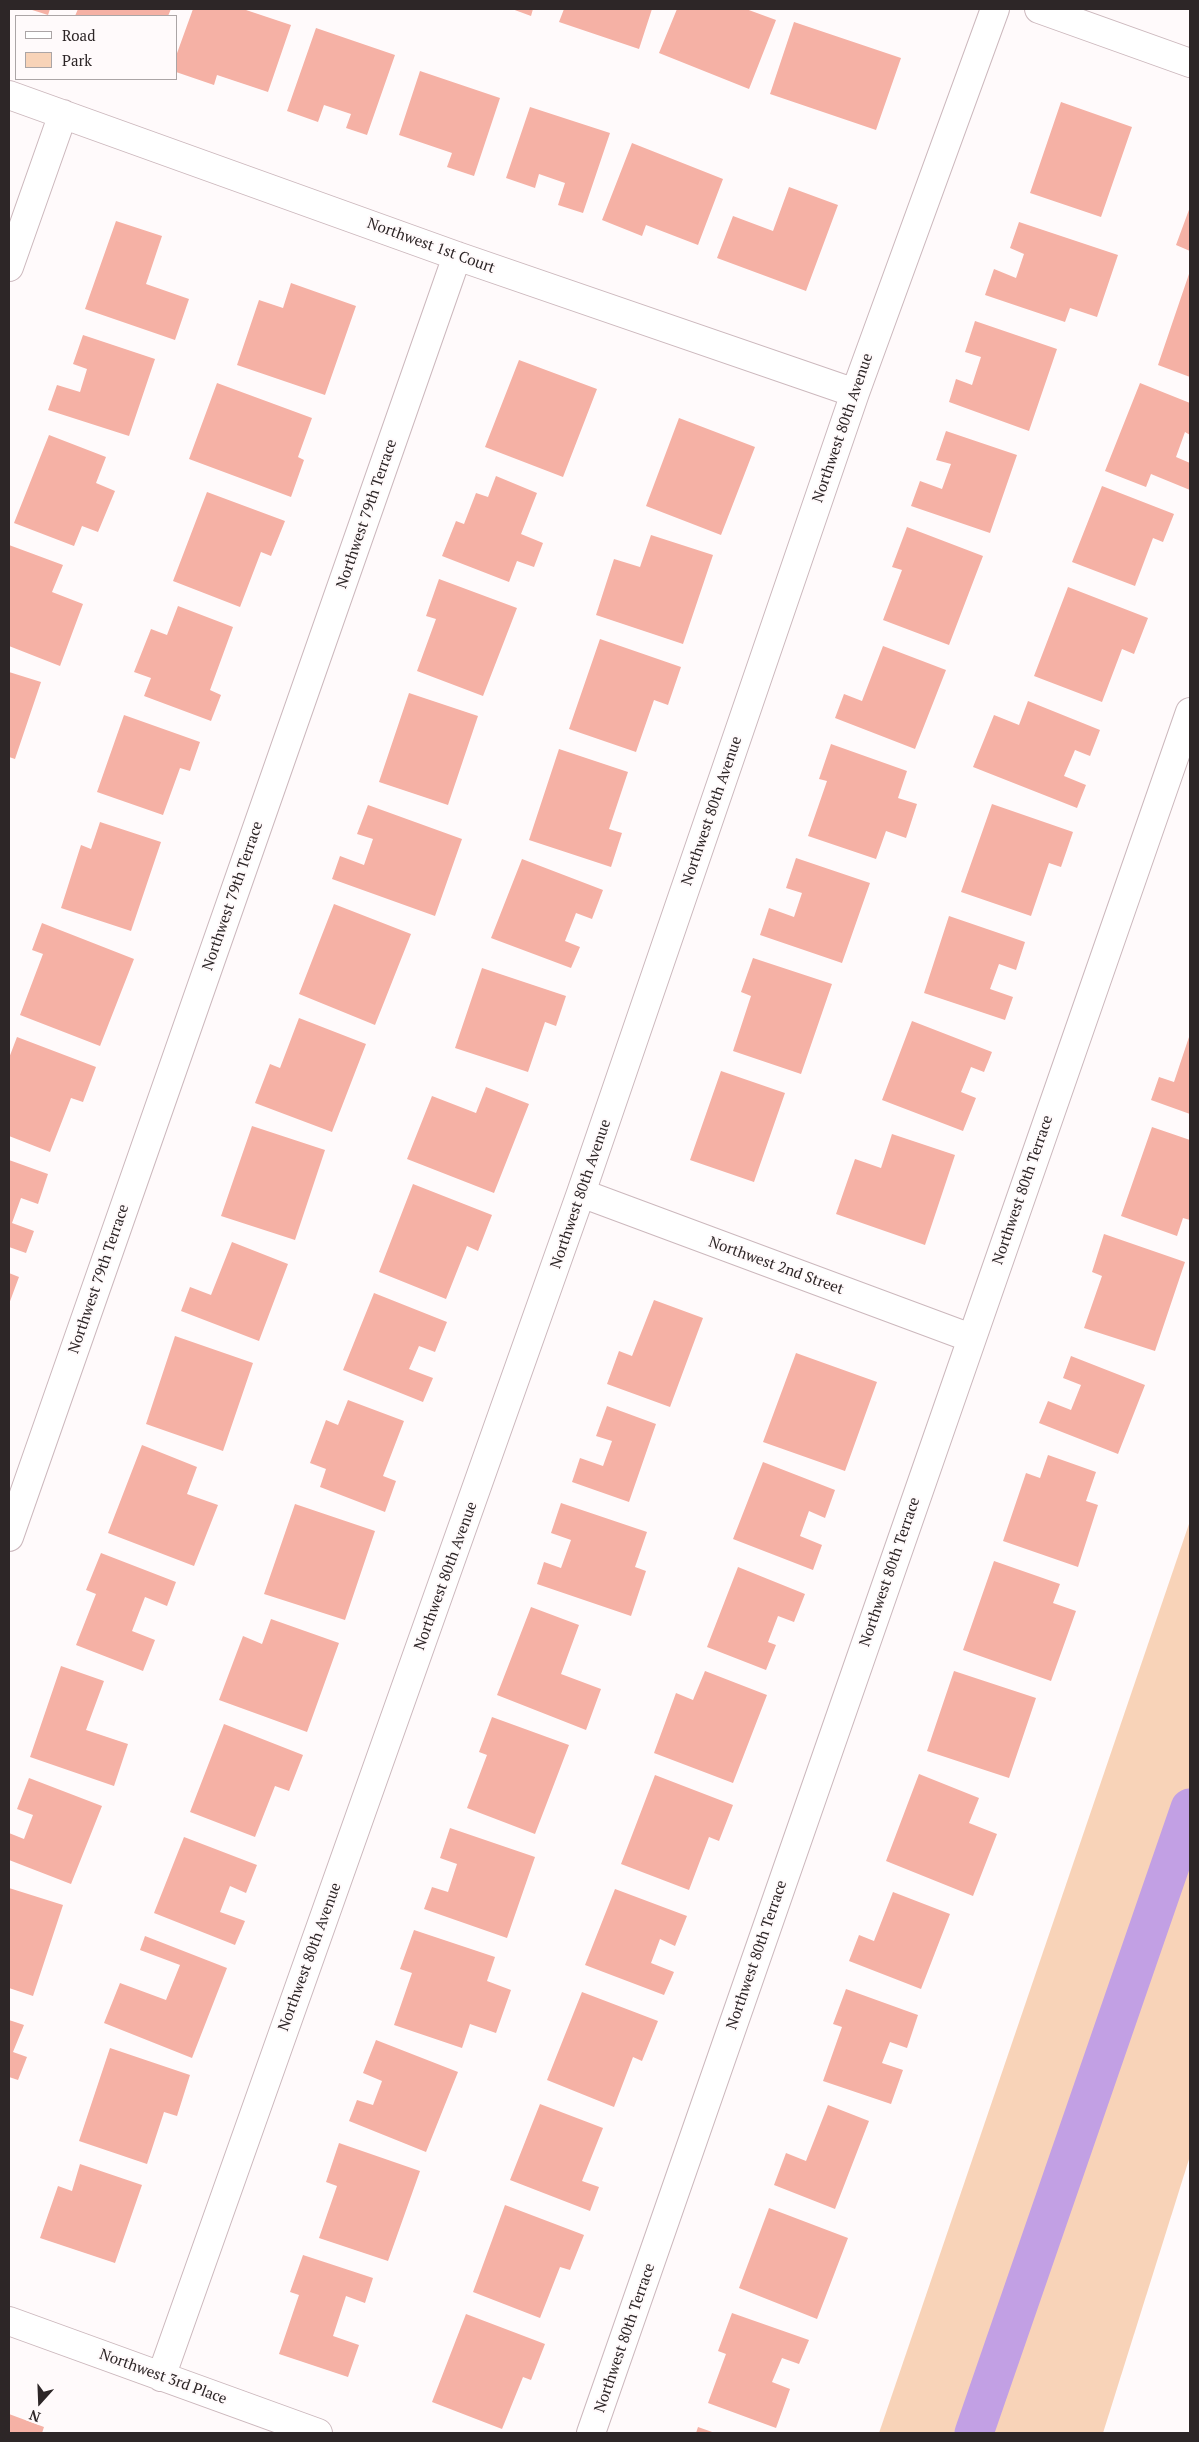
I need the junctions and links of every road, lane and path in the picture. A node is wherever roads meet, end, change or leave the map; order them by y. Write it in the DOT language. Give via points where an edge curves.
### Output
graph roads {
  1 [pos="995,9"];
  2 [pos="1039,9"];
  3 [pos="1190,63"];
  4 [pos="9,95"];
  5 [pos="63,114"];
  6 [pos="457,256"];
  7 [pos="9,268"];
  8 [pos="854,393"];
  9 [pos="1190,712"];
  10 [pos="582,1193"];
  11 [pos="971,1338"];
  12 [pos="9,1537"];
  13 [pos="9,2321"];
  14 [pos="161,2377"];
  15 [pos="318,2433"];
  16 [pos="592,2433"];
  1 -- 8 [label="street, Northwest 80th Avenue"];
  2 -- 3 [label="street"];
  4 -- 5 [label="street, Northwest 1st Court"];
  5 -- 6 [label="street, Northwest 1st Court"];
  5 -- 7 [label="street"];
  6 -- 8 [label="street, Northwest 1st Court"];
  6 -- 12 [label="street, Northwest 79th Terrace"];
  8 -- 10 [label="street, Northwest 80th Avenue"];
  9 -- 11 [label="street, Northwest 80th Terrace"];
  10 -- 11 [label="street, Northwest 2nd Street"];
  10 -- 14 [label="street, Northwest 80th Avenue"];
  11 -- 16 [label="street, Northwest 80th Terrace"];
  13 -- 14 [label="street, Northwest 3rd Place"];
  14 -- 15 [label="street, Northwest 3rd Place"];
}
